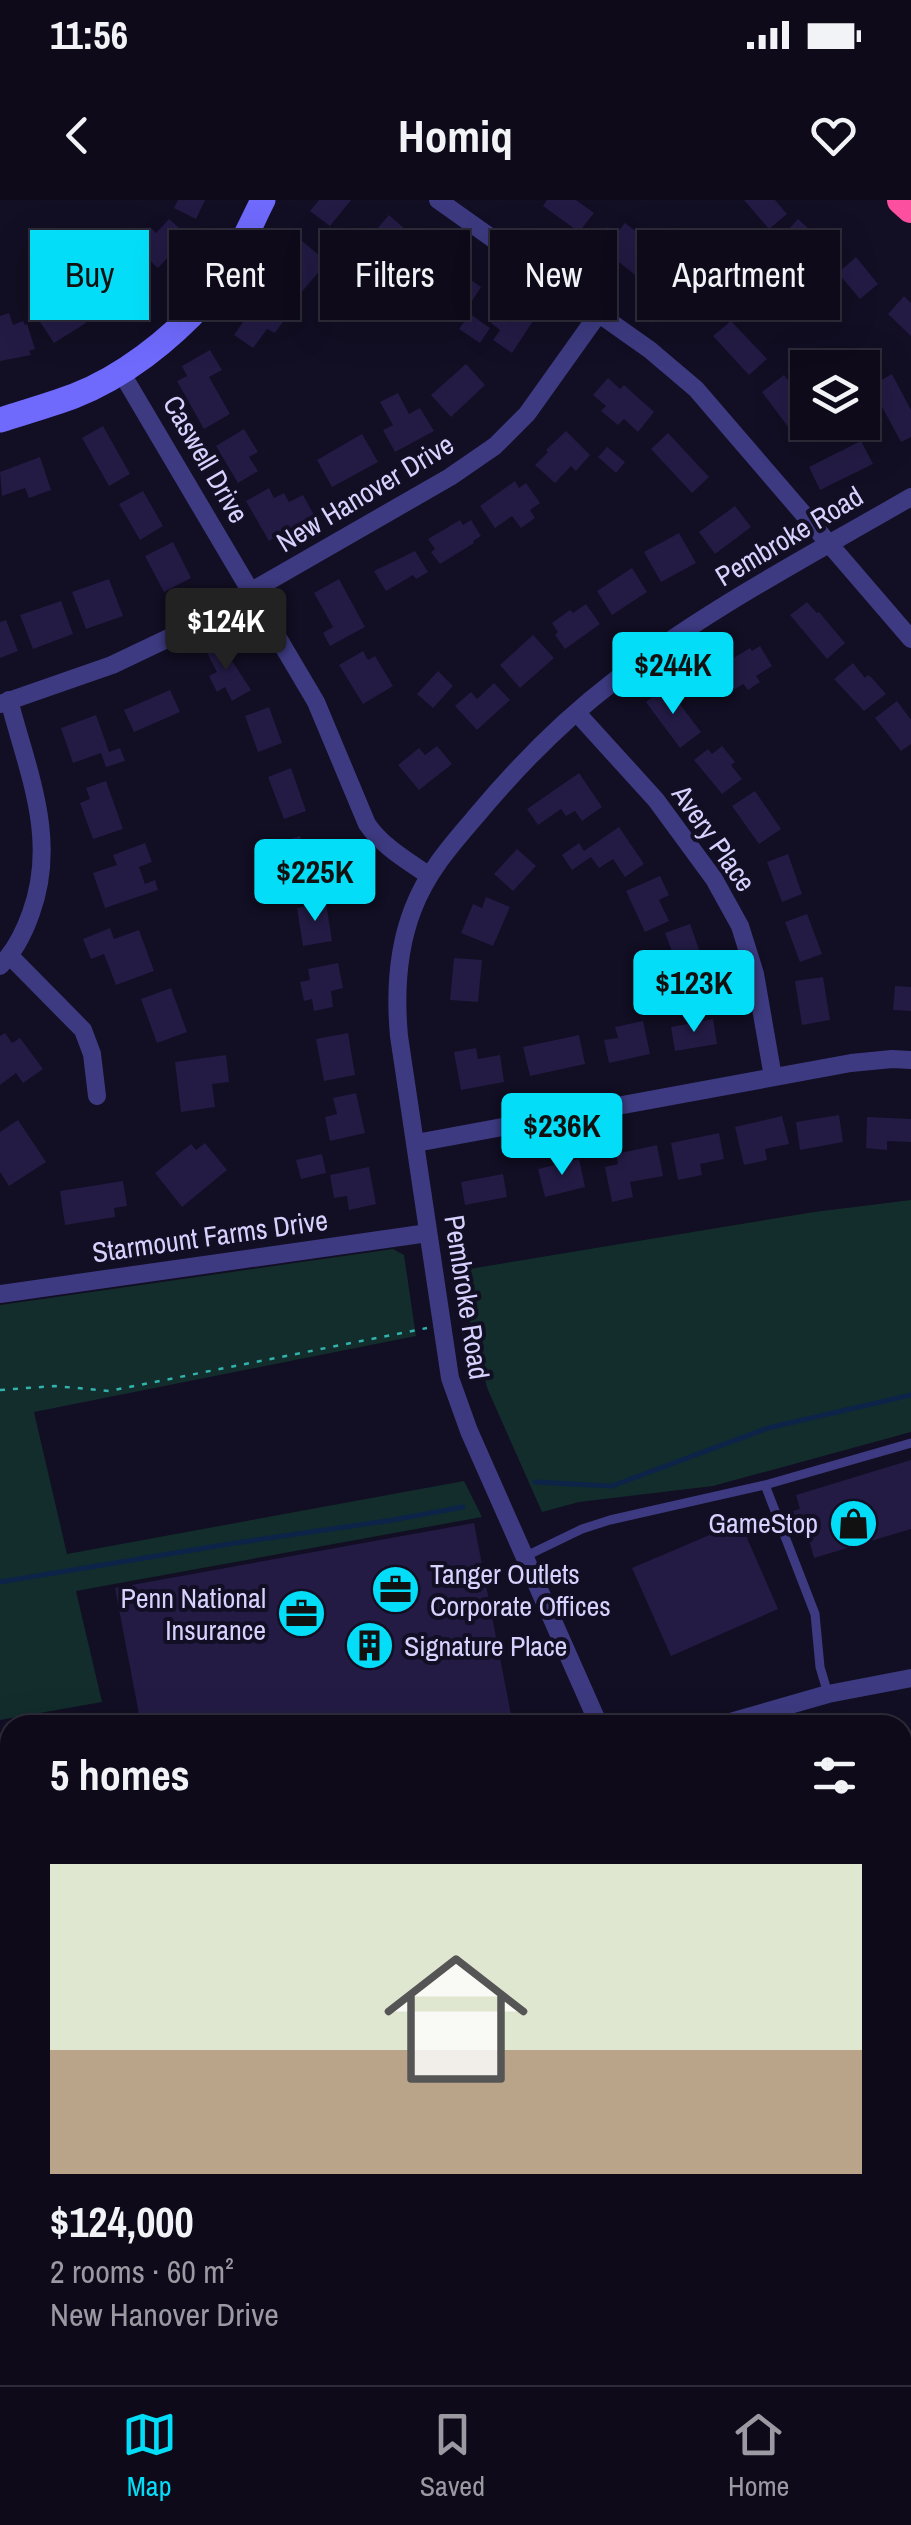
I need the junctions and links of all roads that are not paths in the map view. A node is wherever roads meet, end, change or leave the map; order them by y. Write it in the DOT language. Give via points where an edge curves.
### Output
graph roads {
  1 [pos="263,200"];
  2 [pos="438,200"];
  3 [pos="902,200"];
  4 [pos="911,208"];
  5 [pos="490,236"];
  6 [pos="594,320"];
  7 [pos="609,320"];
  8 [pos="122,372"];
  9 [pos="0,420"];
  10 [pos="911,497"];
  11 [pos="831,544"];
  12 [pos="252,592"];
  13 [pos="911,639"];
  14 [pos="5,702"];
  15 [pos="577,713"];
  16 [pos="428,876"];
  17 [pos="5,961"];
  18 [pos="911,1060"];
  19 [pos="773,1077"];
  20 [pos="97,1096"];
  21 [pos="416,1143"];
  22 [pos="428,1233"];
  23 [pos="0,1294"];
  24 [pos="911,1443"];
  25 [pos="765,1485"];
  26 [pos="524,1557"];
  27 [pos="911,1678"];
  28 [pos="828,1694"];
  29 [pos="595,1715"];
  30 [pos="755,1715"];
  1 -- 8 [label="street" via="207,299"];
  2 -- 5 [label="street"];
  3 -- 4 [label="highway"];
  6 -- 12 [label="street, New Hanover Drive" via="527,414 495,446"];
  7 -- 11 [label="street" via="696,388"];
  8 -- 9 [label="street"];
  8 -- 12 [label="street, Caswell Drive"];
  10 -- 11 [label="street, Pembroke Road"];
  11 -- 13 [label="street"];
  11 -- 15 [label="street, Pembroke Road" via="693,625"];
  12 -- 14 [label="street, New Hanover Drive" via="112,665"];
  12 -- 16 [label="street, Caswell Drive" via="316,702 367,824"];
  14 -- 17 [label="street" via="41,822 44,857 25,929"];
  15 -- 16 [label="street, Pembroke Road" via="534,749"];
  15 -- 19 [label="street, Avery Place" via="656,800 740,926"];
  16 -- 21 [label="street, Pembroke Road" via="412,910 397,978"];
  17 -- 20 [label="street" via="83,1030"];
  18 -- 19 [label="street"];
  19 -- 21 [label="street"];
  21 -- 22 [label="street, Pembroke Road"];
  22 -- 23 [label="street, Starmount Farms Drive"];
  22 -- 26 [label="street, Pembroke Road" via="450,1378"];
  24 -- 25 [label="lane"];
  25 -- 26 [label="lane" via="610,1520"];
  25 -- 28 [label="lane" via="814,1614"];
  26 -- 29 [label="street, Pembroke Road"];
  27 -- 28 [label="street"];
  28 -- 30 [label="street"];
}
